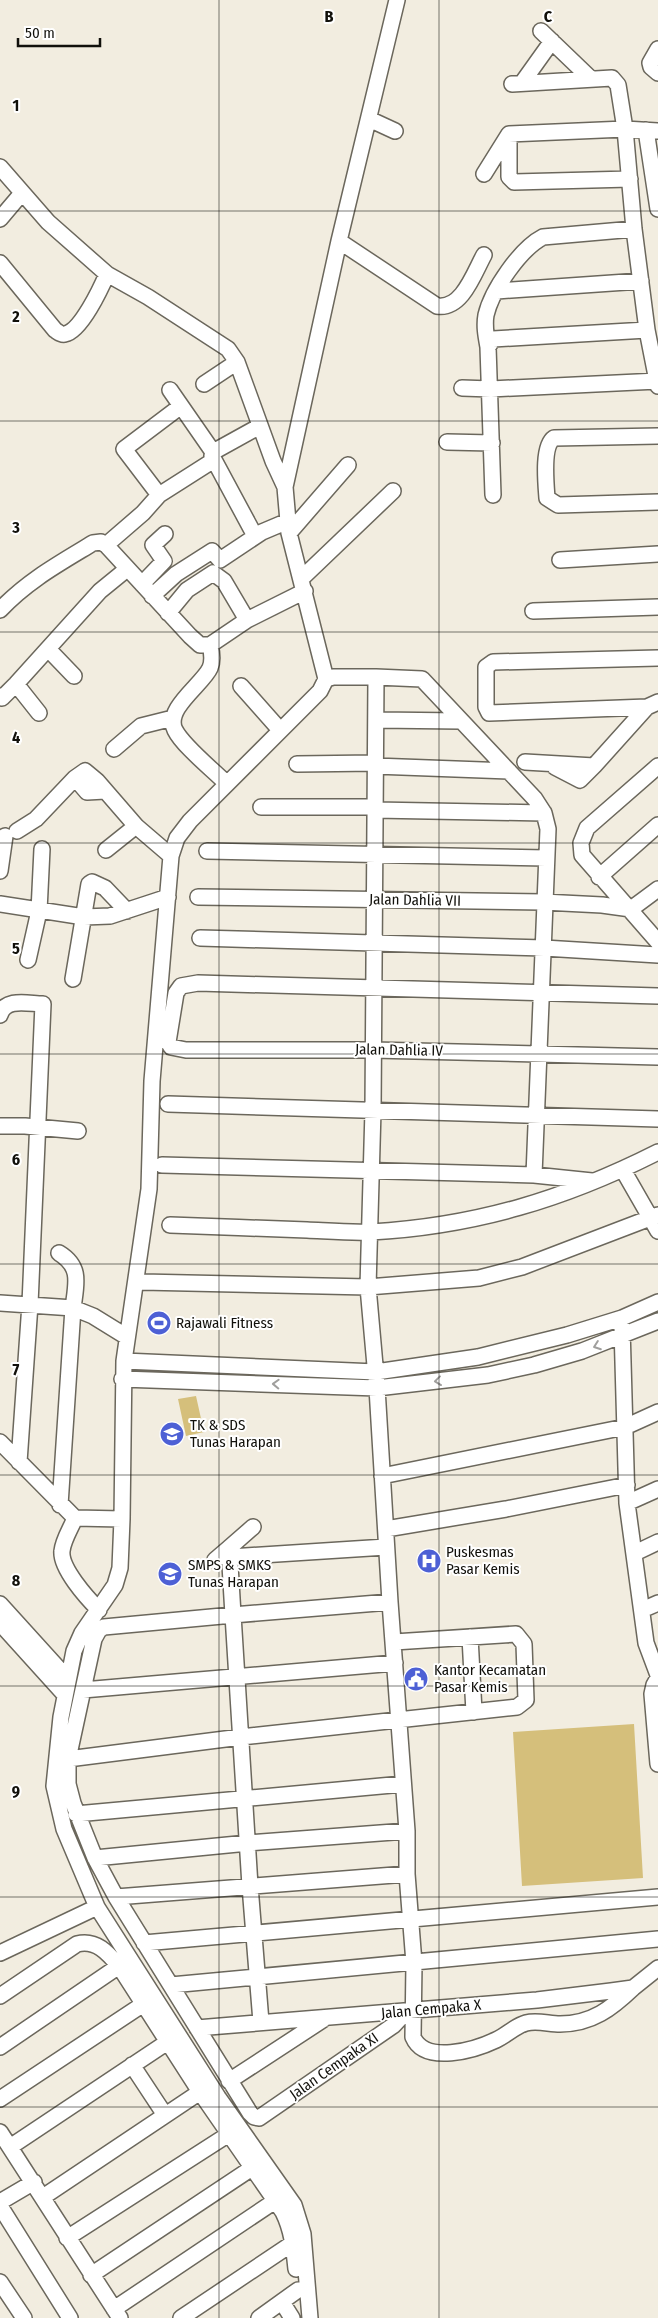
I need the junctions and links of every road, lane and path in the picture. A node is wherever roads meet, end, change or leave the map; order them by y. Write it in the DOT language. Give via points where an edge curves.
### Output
graph roads {
  1 [pos="397,0"];
  2 [pos="658,49"];
  3 [pos="658,73"];
  4 [pos="592,79"];
  5 [pos="369,119"];
  6 [pos="625,130"];
  7 [pos="652,131"];
  8 [pos="395,132"];
  9 [pos="509,134"];
  10 [pos="0,167"];
  11 [pos="484,174"];
  12 [pos="630,179"];
  13 [pos="22,193"];
  14 [pos="658,209"];
  15 [pos="0,219"];
  16 [pos="634,229"];
  17 [pos="339,241"];
  18 [pos="484,255"];
  19 [pos="0,263"];
  20 [pos="107,274"];
  21 [pos="641,281"];
  22 [pos="497,291"];
  23 [pos="647,330"];
  24 [pos="488,347"];
  25 [pos="655,350"];
  26 [pos="237,362"];
  27 [pos="658,381"];
  28 [pos="204,384"];
  29 [pos="658,386"];
  30 [pos="462,388"];
  31 [pos="491,389"];
  32 [pos="170,390"];
  33 [pos="181,406"];
  34 [pos="260,426"];
  35 [pos="658,436"];
  36 [pos="448,442"];
  37 [pos="492,443"];
  38 [pos="213,456"];
  39 [pos="348,465"];
  40 [pos="285,487"];
  41 [pos="393,491"];
  42 [pos="159,495"];
  43 [pos="494,495"];
  44 [pos="658,502"];
  45 [pos="289,527"];
  46 [pos="165,534"];
  47 [pos="255,536"];
  48 [pos="106,544"];
  49 [pos="658,554"];
  50 [pos="560,560"];
  51 [pos="164,561"];
  52 [pos="127,569"];
  53 [pos="176,574"];
  54 [pos="303,584"];
  55 [pos="147,590"];
  56 [pos="658,607"];
  57 [pos="0,610"];
  58 [pos="533,611"];
  59 [pos="168,613"];
  60 [pos="247,620"];
  61 [pos="210,646"];
  62 [pos="49,650"];
  63 [pos="658,658"];
  64 [pos="74,676"];
  65 [pos="376,677"];
  66 [pos="333,678"];
  67 [pos="16,684"];
  68 [pos="241,686"];
  69 [pos="0,696"];
  70 [pos="653,704"];
  71 [pos="39,713"];
  72 [pos="173,718"];
  73 [pos="377,720"];
  74 [pos="461,721"];
  75 [pos="280,730"];
  76 [pos="114,749"];
  77 [pos="525,762"];
  78 [pos="296,764"];
  79 [pos="375,765"];
  80 [pos="658,766"];
  81 [pos="509,772"];
  82 [pos="226,783"];
  83 [pos="261,807"];
  84 [pos="375,809"];
  85 [pos="544,813"];
  86 [pos="658,825"];
  87 [pos="136,826"];
  88 [pos="42,849"];
  89 [pos="106,850"];
  90 [pos="207,851"];
  91 [pos="171,856"];
  92 [pos="374,856"];
  93 [pos="546,858"];
  94 [pos="0,871"];
  95 [pos="599,877"];
  96 [pos="658,888"];
  97 [pos="168,897"];
  98 [pos="198,897"];
  99 [pos="374,899"];
  100 [pos="543,902"];
  101 [pos="0,904"];
  102 [pos="631,909"];
  103 [pos="38,911"];
  104 [pos="127,911"];
  105 [pos="84,917"];
  106 [pos="200,938"];
  107 [pos="658,942"];
  108 [pos="375,944"];
  109 [pos="544,948"];
  110 [pos="658,955"];
  111 [pos="28,960"];
  112 [pos="73,979"];
  113 [pos="372,989"];
  114 [pos="540,993"];
  115 [pos="658,996"];
  116 [pos="0,1015"];
  117 [pos="373,1050"];
  118 [pos="539,1053"];
  119 [pos="658,1057"];
  120 [pos="168,1104"];
  121 [pos="372,1110"];
  122 [pos="537,1114"];
  123 [pos="658,1119"];
  124 [pos="0,1126"];
  125 [pos="38,1127"];
  126 [pos="78,1131"];
  127 [pos="658,1152"];
  128 [pos="162,1165"];
  129 [pos="623,1170"];
  130 [pos="370,1171"];
  131 [pos="534,1175"];
  132 [pos="597,1181"];
  133 [pos="656,1221"];
  134 [pos="170,1225"];
  135 [pos="370,1232"];
  136 [pos="59,1253"];
  137 [pos="142,1282"];
  138 [pos="368,1287"];
  139 [pos="658,1302"];
  140 [pos="0,1303"];
  141 [pos="30,1304"];
  142 [pos="73,1308"];
  143 [pos="622,1318"];
  144 [pos="658,1321"];
  145 [pos="623,1336"];
  146 [pos="127,1337"];
  147 [pos="124,1361"];
  148 [pos="376,1372"];
  149 [pos="122,1379"];
  150 [pos="377,1388"];
  151 [pos="658,1412"];
  152 [pos="625,1427"];
  153 [pos="0,1442"];
  154 [pos="19,1462"];
  155 [pos="382,1476"];
  156 [pos="627,1485"];
  157 [pos="658,1489"];
  158 [pos="627,1503"];
  159 [pos="60,1505"];
  160 [pos="75,1518"];
  161 [pos="122,1519"];
  162 [pos="253,1527"];
  163 [pos="386,1529"];
  164 [pos="658,1542"];
  165 [pos="386,1547"];
  166 [pos="635,1552"];
  167 [pos="230,1553"];
  168 [pos="215,1560"];
  169 [pos="390,1602"];
  170 [pos="0,1604"];
  171 [pos="658,1604"];
  172 [pos="99,1610"];
  173 [pos="642,1610"];
  174 [pos="233,1615"];
  175 [pos="0,1623"];
  176 [pos="470,1637"];
  177 [pos="394,1642"];
  178 [pos="395,1663"];
  179 [pos="237,1675"];
  180 [pos="658,1675"];
  181 [pos="658,1678"];
  182 [pos="68,1679"];
  183 [pos="83,1690"];
  184 [pos="65,1696"];
  185 [pos="474,1712"];
  186 [pos="400,1722"];
  187 [pos="241,1737"];
  188 [pos="68,1759"];
  189 [pos="658,1764"];
  190 [pos="403,1784"];
  191 [pos="245,1800"];
  192 [pos="76,1814"];
  193 [pos="407,1831"];
  194 [pos="248,1843"];
  195 [pos="95,1858"];
  196 [pos="407,1874"];
  197 [pos="250,1886"];
  198 [pos="116,1897"];
  199 [pos="658,1897"];
  200 [pos="97,1907"];
  201 [pos="411,1919"];
  202 [pos="254,1932"];
  203 [pos="658,1940"];
  204 [pos="144,1943"];
  205 [pos="0,1953"];
  206 [pos="414,1963"];
  207 [pos="119,1966"];
  208 [pos="658,1968"];
  209 [pos="259,1978"];
  210 [pos="171,1985"];
  211 [pos="634,1988"];
  212 [pos="0,1996"];
  213 [pos="145,2003"];
  214 [pos="409,2011"];
  215 [pos="326,2018"];
  216 [pos="261,2022"];
  217 [pos="197,2028"];
  218 [pos="169,2041"];
  219 [pos="0,2047"];
  220 [pos="190,2064"];
  221 [pos="132,2065"];
  222 [pos="229,2081"];
  223 [pos="200,2092"];
  224 [pos="0,2099"];
  225 [pos="164,2115"];
  226 [pos="0,2132"];
  227 [pos="229,2134"];
  228 [pos="10,2147"];
  229 [pos="252,2168"];
  230 [pos="34,2182"];
  231 [pos="43,2197"];
  232 [pos="275,2201"];
  233 [pos="0,2202"];
  234 [pos="0,2206"];
  235 [pos="292,2215"];
  236 [pos="67,2238"];
  237 [pos="293,2243"];
  238 [pos="91,2275"];
  239 [pos="0,2282"];
  240 [pos="298,2290"];
  241 [pos="282,2302"];
  242 [pos="117,2313"];
  243 [pos="302,2314"];
  244 [pos="24,2318"];
  245 [pos="70,2318"];
  246 [pos="181,2318"];
  247 [pos="259,2318"];
  1 -- 5 [label="street"];
  2 -- 3 [label="street" via="650,63"];
  4 -- 4 [label="street" via="547,36 517,83"];
  4 -- 6 [label="street" via="612,78 616,81"];
  5 -- 8 [label="street"];
  5 -- 17 [label="street"];
  6 -- 7 [label="street"];
  6 -- 9 [label="street"];
  6 -- 12 [label="street"];
  7 -- 14 [label="street"];
  9 -- 11 [label="street"];
  9 -- 12 [label="street" via="509,176 514,182"];
  10 -- 13 [label="street"];
  12 -- 16 [label="street"];
  13 -- 15 [label="street"];
  13 -- 20 [label="street" via="48,222"];
  16 -- 21 [label="street"];
  16 -- 22 [label="street" via="543,238 523,253"];
  17 -- 18 [label="street" via="437,306 444,307 458,300"];
  17 -- 40 [label="street"];
  19 -- 20 [label="street" via="60,334 73,331 94,303"];
  20 -- 26 [label="street" via="215,340 228,349"];
  21 -- 22 [label="street"];
  21 -- 23 [label="street"];
  22 -- 24 [label="street" via="486,317"];
  23 -- 24 [label="street" via="496,338"];
  23 -- 25 [label="street"];
  24 -- 31 [label="street"];
  25 -- 27 [label="street"];
  26 -- 28 [label="street"];
  26 -- 34 [label="street"];
  27 -- 29 [label="street"];
  27 -- 31 [label="street"];
  30 -- 31 [label="street"];
  31 -- 37 [label="street"];
  32 -- 33 [label="street"];
  33 -- 38 [label="street"];
  33 -- 42 [label="street" via="124,449"];
  34 -- 38 [label="street"];
  34 -- 40 [label="street"];
  35 -- 44 [label="street" via="554,438 547,447 546,482 547,498 558,505"];
  36 -- 37 [label="street"];
  37 -- 43 [label="street"];
  38 -- 42 [label="street"];
  38 -- 47 [label="street"];
  39 -- 45 [label="street"];
  40 -- 45 [label="street"];
  41 -- 54 [label="street"];
  42 -- 48 [label="street"];
  45 -- 47 [label="street"];
  45 -- 54 [label="street"];
  46 -- 51 [label="street" via="153,545"];
  47 -- 53 [label="street" via="220,560 212,551"];
  48 -- 52 [label="street"];
  48 -- 57 [label="street" via="94,543 64,560 20,590"];
  49 -- 50 [label="street"];
  51 -- 53 [label="street"];
  51 -- 55 [label="street"];
  52 -- 55 [label="street"];
  52 -- 62 [label="street" via="100,591"];
  53 -- 55 [label="street"];
  54 -- 60 [label="street"];
  54 -- 66 [label="street"];
  55 -- 59 [label="street"];
  56 -- 58 [label="street"];
  59 -- 60 [label="street" via="187,590 213,573 224,581"];
  59 -- 61 [label="street" via="198,644"];
  60 -- 61 [label="street"];
  61 -- 72 [label="street" via="211,667 180,704"];
  62 -- 64 [label="street"];
  62 -- 67 [label="street"];
  63 -- 70 [label="street" via="493,662 486,668 486,707 489,713"];
  65 -- 66 [label="street"];
  65 -- 73 [label="street"];
  65 -- 74 [label="street" via="422,679"];
  66 -- 75 [label="street"];
  67 -- 69 [label="street" via="2,698"];
  67 -- 71 [label="street"];
  68 -- 75 [label="street"];
  70 -- 77 [label="street" via="580,780 547,763"];
  72 -- 76 [label="street" via="140,726"];
  72 -- 82 [label="street" via="173,728 180,737"];
  73 -- 74 [label="street"];
  73 -- 79 [label="street"];
  74 -- 81 [label="street"];
  75 -- 82 [label="street"];
  78 -- 79 [label="street"];
  79 -- 81 [label="street"];
  79 -- 84 [label="street"];
  80 -- 95 [label="street" via="582,836 582,856"];
  81 -- 85 [label="street"];
  82 -- 91 [label="street" via="177,838"];
  83 -- 84 [label="street"];
  84 -- 85 [label="street"];
  84 -- 92 [label="street"];
  85 -- 93 [label="street" via="548,829"];
  86 -- 95 [label="street"];
  87 -- 89 [label="street"];
  87 -- 91 [label="street"];
  87 -- 94 [label="street" via="88,772 83,772 36,819 11,833"];
  88 -- 103 [label="street"];
  90 -- 92 [label="street"];
  91 -- 97 [label="street"];
  92 -- 93 [label="street"];
  92 -- 99 [label="street"];
  93 -- 100 [label="street"];
  95 -- 102 [label="street"];
  96 -- 102 [label="street"];
  97 -- 104 [label="street"];
  97 -- 146 [label="street" via="152,1081 149,1189"];
  98 -- 99 [label="street, Jalan Dahlia VII"];
  99 -- 100 [label="street, Jalan Dahlia VII"];
  99 -- 108 [label="street"];
  100 -- 102 [label="street, Jalan Dahlia VII" via="602,904"];
  100 -- 109 [label="street"];
  101 -- 103 [label="street"];
  102 -- 107 [label="street"];
  103 -- 105 [label="street"];
  103 -- 111 [label="street"];
  104 -- 105 [label="street" via="110,916"];
  104 -- 105 [label="street" via="105,888 92,882 88,886"];
  105 -- 112 [label="street"];
  106 -- 108 [label="street"];
  108 -- 109 [label="street"];
  108 -- 113 [label="street"];
  109 -- 110 [label="street"];
  109 -- 114 [label="street"];
  113 -- 114 [label="street"];
  113 -- 117 [label="street"];
  113 -- 117 [label="street, Jalan Dahlia IV" via="192,984 178,988 168,1042 176,1048"];
  114 -- 115 [label="street"];
  114 -- 118 [label="street"];
  116 -- 125 [label="street" via="4,1006 10,1003 43,1004"];
  117 -- 118 [label="street, Jalan Dahlia IV"];
  117 -- 121 [label="street"];
  118 -- 119 [label="street, Jalan Dahlia IV"];
  118 -- 122 [label="street"];
  120 -- 121 [label="street"];
  121 -- 122 [label="street"];
  121 -- 130 [label="street"];
  122 -- 123 [label="street"];
  122 -- 131 [label="street"];
  124 -- 125 [label="street"];
  125 -- 126 [label="street"];
  125 -- 141 [label="street"];
  127 -- 129 [label="street"];
  128 -- 130 [label="street"];
  129 -- 132 [label="street"];
  129 -- 133 [label="street"];
  130 -- 131 [label="street"];
  130 -- 135 [label="street"];
  131 -- 132 [label="street"];
  132 -- 135 [label="street" via="504,1213"];
  133 -- 138 [label="street" via="522,1267 479,1278"];
  134 -- 135 [label="street"];
  135 -- 138 [label="street"];
  136 -- 142 [label="street" via="74,1268"];
  137 -- 138 [label="street"];
  138 -- 148 [label="street"];
  139 -- 143 [label="street"];
  140 -- 141 [label="street"];
  141 -- 142 [label="street"];
  141 -- 154 [label="street"];
  142 -- 146 [label="street"];
  142 -- 159 [label="street"];
  143 -- 145 [label="street"];
  143 -- 148 [label="street" via="478,1357"];
  144 -- 145 [label="street"];
  145 -- 150 [label="street, one-way" via="582,1351 488,1375"];
  145 -- 152 [label="street"];
  146 -- 147 [label="street"];
  147 -- 148 [label="street"];
  147 -- 149 [label="street"];
  148 -- 150 [label="street"];
  150 -- 149 [label="street, one-way"];
  149 -- 161 [label="street"];
  150 -- 155 [label="street"];
  151 -- 152 [label="street"];
  152 -- 155 [label="street"];
  152 -- 156 [label="street"];
  153 -- 154 [label="street"];
  154 -- 159 [label="street"];
  155 -- 163 [label="street"];
  156 -- 158 [label="street"];
  156 -- 163 [label="street"];
  157 -- 158 [label="street"];
  158 -- 166 [label="street"];
  159 -- 160 [label="street"];
  160 -- 161 [label="street"];
  160 -- 172 [label="street" via="63,1547 63,1558 79,1590"];
  161 -- 172 [label="street" via="120,1568 115,1585"];
  162 -- 167 [label="street"];
  163 -- 165 [label="street"];
  164 -- 166 [label="street"];
  165 -- 167 [label="street"];
  165 -- 169 [label="street"];
  166 -- 173 [label="street"];
  167 -- 168 [label="street"];
  167 -- 174 [label="street"];
  169 -- 174 [label="street"];
  169 -- 177 [label="street"];
  170 -- 182 [label="street"];
  171 -- 173 [label="street"];
  172 -- 182 [label="street" via="78,1641"];
  173 -- 180 [label="street" via="646,1643"];
  174 -- 179 [label="street"];
  174 -- 183 [label="street" via="104,1626 94,1640"];
  175 -- 184 [label="street"];
  176 -- 177 [label="street"];
  176 -- 185 [label="street"];
  176 -- 185 [label="street" via="516,1634 524,1647 526,1700 517,1707"];
  177 -- 178 [label="street"];
  178 -- 179 [label="street"];
  178 -- 186 [label="street"];
  179 -- 183 [label="street"];
  179 -- 187 [label="street"];
  181 -- 189 [label="street" via="652,1694"];
  182 -- 184 [label="street"];
  183 -- 188 [label="street"];
  184 -- 200 [label="street" via="54,1786 64,1829"];
  185 -- 186 [label="street"];
  186 -- 187 [label="street"];
  186 -- 190 [label="street"];
  187 -- 188 [label="street"];
  187 -- 191 [label="street"];
  188 -- 192 [label="street" via="68,1784"];
  190 -- 191 [label="street"];
  190 -- 193 [label="street"];
  191 -- 192 [label="street"];
  191 -- 194 [label="street"];
  192 -- 195 [label="street"];
  193 -- 194 [label="street"];
  193 -- 196 [label="street"];
  194 -- 195 [label="street"];
  194 -- 197 [label="street"];
  195 -- 198 [label="street"];
  196 -- 197 [label="street"];
  196 -- 201 [label="street"];
  197 -- 198 [label="street"];
  197 -- 202 [label="street"];
  198 -- 204 [label="street"];
  199 -- 201 [label="street"];
  200 -- 205 [label="street"];
  200 -- 220 [label="street"];
  201 -- 202 [label="street"];
  201 -- 206 [label="street"];
  202 -- 204 [label="street"];
  202 -- 209 [label="street"];
  203 -- 206 [label="street"];
  204 -- 210 [label="street"];
  206 -- 209 [label="street"];
  206 -- 214 [label="street"];
  207 -- 212 [label="street" via="103,1949 82,1943"];
  207 -- 213 [label="street"];
  207 -- 219 [label="street"];
  208 -- 211 [label="street"];
  209 -- 210 [label="street"];
  209 -- 216 [label="street"];
  210 -- 217 [label="street"];
  211 -- 214 [label="street, Jalan Cempaka X"];
  211 -- 214 [label="street" via="603,2014 589,2020 575,2024 525,2023 482,2046 441,2053 425,2050 416,2043"];
  213 -- 218 [label="street"];
  213 -- 224 [label="street"];
  214 -- 215 [label="street, Jalan Cempaka X"];
  214 -- 222 [label="street, Jalan Cempaka XI" via="394,2025 259,2118 250,2114"];
  215 -- 216 [label="street, Jalan Cempaka X"];
  215 -- 222 [label="street"];
  216 -- 217 [label="street, Jalan Cempaka X"];
  217 -- 222 [label="street"];
  218 -- 220 [label="street"];
  218 -- 221 [label="street"];
  220 -- 223 [label="street"];
  220 -- 235 [label="street"];
  221 -- 225 [label="street"];
  221 -- 228 [label="street"];
  223 -- 225 [label="street"];
  223 -- 227 [label="street"];
  225 -- 231 [label="street"];
  226 -- 228 [label="street"];
  227 -- 229 [label="street"];
  227 -- 236 [label="street"];
  228 -- 230 [label="street"];
  229 -- 232 [label="street"];
  229 -- 238 [label="street"];
  230 -- 231 [label="street"];
  230 -- 233 [label="street"];
  231 -- 236 [label="street"];
  232 -- 235 [label="street"];
  232 -- 242 [label="street"];
  234 -- 245 [label="street"];
  235 -- 237 [label="street"];
  235 -- 243 [label="street" via="303,2234"];
  236 -- 238 [label="street"];
  237 -- 240 [label="street"];
  237 -- 246 [label="street"];
  238 -- 242 [label="street"];
  239 -- 244 [label="street"];
  240 -- 241 [label="street"];
  240 -- 243 [label="street"];
  241 -- 243 [label="street"];
  241 -- 247 [label="street"];
}
